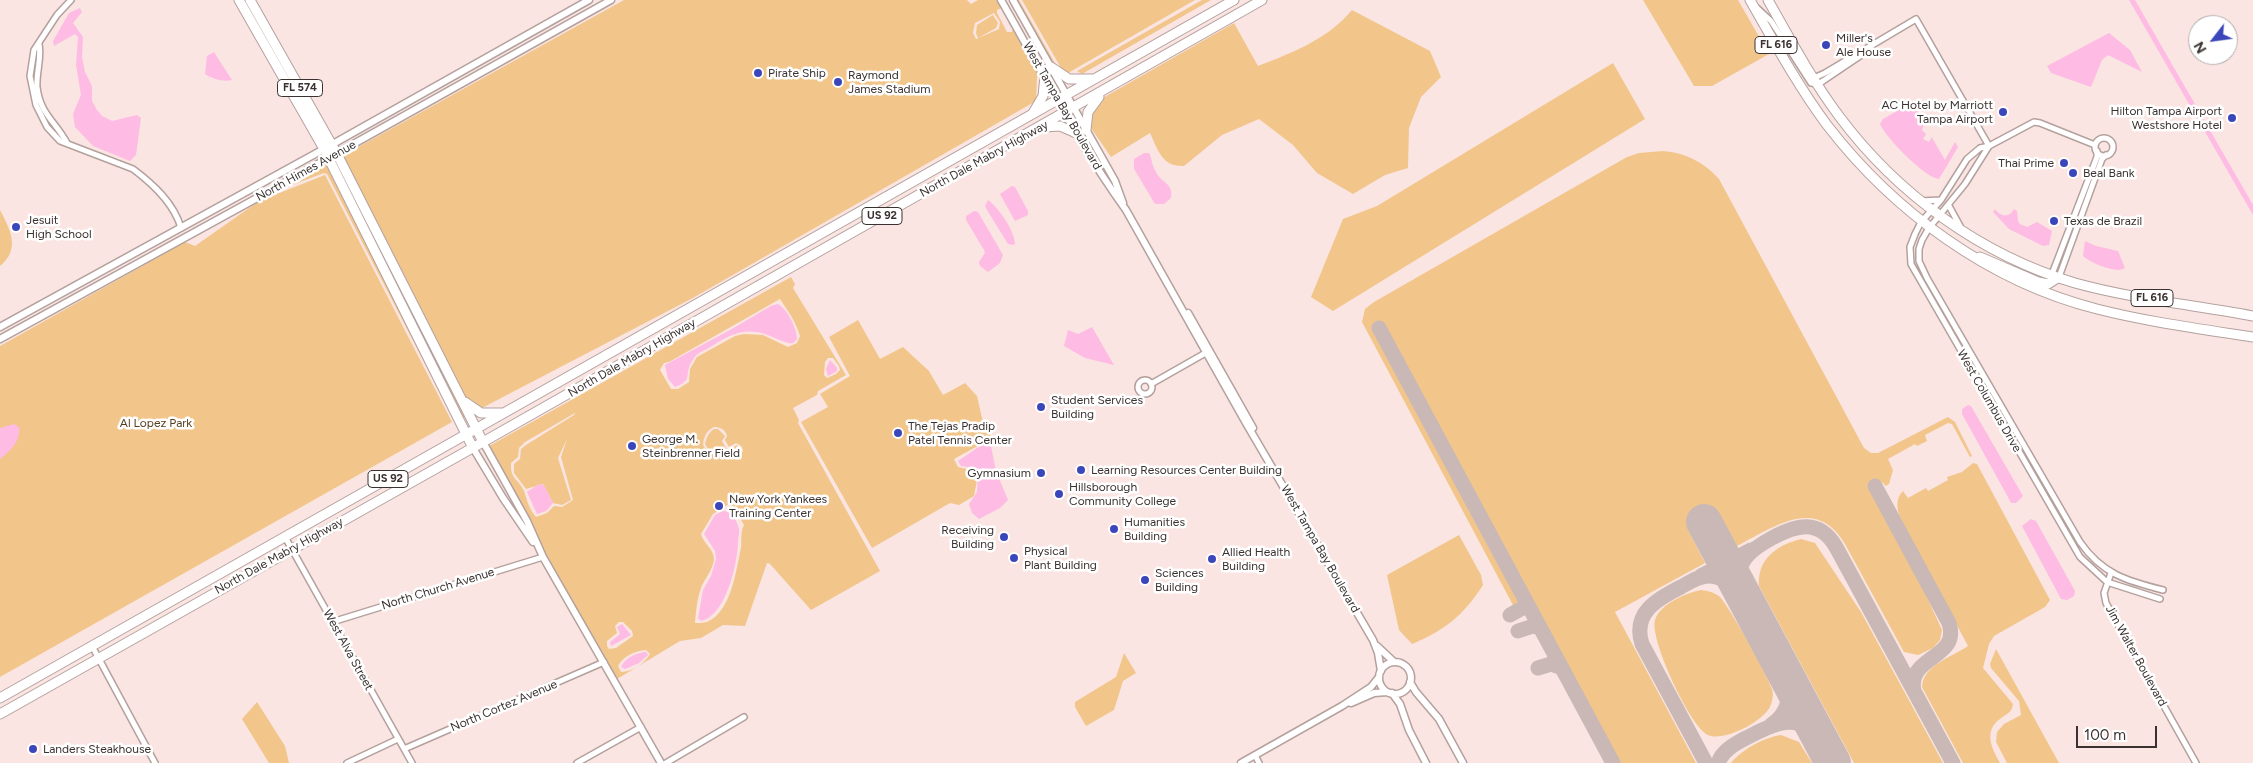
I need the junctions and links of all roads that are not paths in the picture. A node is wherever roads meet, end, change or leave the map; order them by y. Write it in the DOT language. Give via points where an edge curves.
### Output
graph roads {
  1 [pos="71,0"];
  2 [pos="239,0"];
  3 [pos="250,0"];
  4 [pos="589,0"];
  5 [pos="611,0"];
  6 [pos="1001,0"];
  7 [pos="1013,0"];
  8 [pos="1234,0"];
  9 [pos="1262,0"];
  10 [pos="1750,0"];
  11 [pos="1768,0"];
  12 [pos="1019,11"];
  13 [pos="1010,16"];
  14 [pos="1028,27"];
  15 [pos="1019,32"];
  16 [pos="527,35"];
  17 [pos="532,44"];
  18 [pos="1051,67"];
  19 [pos="1045,76"];
  20 [pos="1095,79"];
  21 [pos="1816,81"];
  22 [pos="1104,91"];
  23 [pos="1067,95"];
  24 [pos="1058,100"];
  25 [pos="1074,108"];
  26 [pos="1065,113"];
  27 [pos="1031,115"];
  28 [pos="1039,128"];
  29 [pos="1086,130"];
  30 [pos="1076,133"];
  31 [pos="2095,144"];
  32 [pos="1989,146"];
  33 [pos="328,147"];
  34 [pos="2096,152"];
  35 [pos="2106,155"];
  36 [pos="333,156"];
  37 [pos="1941,200"];
  38 [pos="1920,201"];
  39 [pos="1949,206"];
  40 [pos="2084,209"];
  41 [pos="1126,210"];
  42 [pos="1932,210"];
  43 [pos="2076,212"];
  44 [pos="1940,216"];
  45 [pos="1922,222"];
  46 [pos="181,228"];
  47 [pos="1929,228"];
  48 [pos="1963,231"];
  49 [pos="1973,256"];
  50 [pos="768,264"];
  51 [pos="97,274"];
  52 [pos="775,276"];
  53 [pos="2056,276"];
  54 [pos="102,282"];
  55 [pos="31,311"];
  56 [pos="2253,316"];
  57 [pos="36,320"];
  58 [pos="0,327"];
  59 [pos="2253,337"];
  60 [pos="0,339"];
  61 [pos="1208,351"];
  62 [pos="1151,384"];
  63 [pos="462,398"];
  64 [pos="506,413"];
  65 [pos="476,430"];
  66 [pos="466,436"];
  67 [pos="483,442"];
  68 [pos="473,448"];
  69 [pos="285,537"];
  70 [pos="291,549"];
  71 [pos="543,557"];
  72 [pos="2111,573"];
  73 [pos="2107,582"];
  74 [pos="2163,590"];
  75 [pos="2160,599"];
  76 [pos="332,622"];
  77 [pos="1372,640"];
  78 [pos="92,646"];
  79 [pos="98,658"];
  80 [pos="604,662"];
  81 [pos="1394,662"];
  82 [pos="1380,674"];
  83 [pos="1410,682"];
  84 [pos="1390,693"];
  85 [pos="0,698"];
  86 [pos="1342,706"];
  87 [pos="0,714"];
  88 [pos="744,718"];
  89 [pos="641,727"];
  90 [pos="398,739"];
  91 [pos="404,749"];
  92 [pos="1255,755"];
  93 [pos="155,763"];
  94 [pos="347,763"];
  95 [pos="412,763"];
  96 [pos="578,763"];
  97 [pos="661,763"];
  98 [pos="666,763"];
  99 [pos="1241,763"];
  100 [pos="1259,763"];
  101 [pos="1426,763"];
  102 [pos="1463,763"];
  103 [pos="2196,763"];
  1 -- 46 [label="street" via="34,50 31,64 33,98 38,111 60,141 134,169 148,180 177,213"];
  2 -- 33 [label="main road, FL 574"];
  3 -- 33 [label="main road, FL 574"];
  4 -- 16 [label="street, North Himes Avenue"];
  5 -- 17 [label="street, North Himes Avenue"];
  6 -- 13 [label="street, West Tampa Bay Boulevard"];
  7 -- 12 [label="street, West Tampa Bay Boulevard"];
  8 -- 20 [label="main road, North Dale Mabry Highway / US 92"];
  9 -- 22 [label="main road, North Dale Mabry Highway / US 92"];
  10 -- 21 [label="street" via="1771,21 1808,80"];
  10 -- 45 [label="main road, FL 616" via="1803,89 1848,151"];
  11 -- 21 [label="main road, FL 616"];
  12 -- 13 [label="street"];
  12 -- 14 [label="street, West Tampa Bay Boulevard"];
  13 -- 15 [label="street, West Tampa Bay Boulevard"];
  14 -- 15 [label="street"];
  14 -- 18 [label="street, West Tampa Bay Boulevard"];
  15 -- 19 [label="street, West Tampa Bay Boulevard"];
  16 -- 17 [label="street"];
  16 -- 33 [label="street, North Himes Avenue"];
  17 -- 36 [label="street, North Himes Avenue"];
  18 -- 20 [label="main road" via="1069,80"];
  18 -- 23 [label="street, West Tampa Bay Boulevard"];
  19 -- 24 [label="street, West Tampa Bay Boulevard"];
  19 -- 27 [label="main road" via="1043,96"];
  20 -- 23 [label="main road, North Dale Mabry Highway / US 92"];
  21 -- 32 [label="street" via="1916,19"];
  21 -- 38 [label="main road, FL 616" via="1856,139"];
  22 -- 25 [label="main road, North Dale Mabry Highway / US 92"];
  22 -- 29 [label="main road" via="1088,112"];
  23 -- 24 [label="main road, North Dale Mabry Highway / US 92"];
  23 -- 25 [label="street, West Tampa Bay Boulevard"];
  24 -- 26 [label="street, West Tampa Bay Boulevard"];
  24 -- 27 [label="main road, North Dale Mabry Highway / US 92"];
  25 -- 26 [label="main road, North Dale Mabry Highway / US 92"];
  25 -- 29 [label="street, West Tampa Bay Boulevard"];
  26 -- 28 [label="main road, North Dale Mabry Highway / US 92"];
  26 -- 30 [label="street, West Tampa Bay Boulevard"];
  27 -- 50 [label="main road, North Dale Mabry Highway / US 92"];
  28 -- 30 [label="main road" via="1060,126"];
  28 -- 52 [label="main road, North Dale Mabry Highway / US 92"];
  29 -- 41 [label="street, West Tampa Bay Boulevard" via="1115,181"];
  30 -- 41 [label="street, West Tampa Bay Boulevard"];
  31 -- 32 [label="street, West Columbus Drive" via="2034,122"];
  31 -- 34 [label="street"];
  31 -- 35 [label="street" via="2102,138 2110,141 2112,149"];
  32 -- 37 [label="street, West Columbus Drive" via="1980,148 1967,159"];
  32 -- 39 [label="street, West Columbus Drive"];
  33 -- 36 [label="main road, FL 574"];
  33 -- 46 [label="street, North Himes Avenue"];
  34 -- 35 [label="street"];
  34 -- 43 [label="street"];
  35 -- 40 [label="street"];
  36 -- 54 [label="street, North Himes Avenue"];
  36 -- 63 [label="main road, FL 574" via="393,262"];
  36 -- 66 [label="main road, FL 574"];
  37 -- 38 [label="street"];
  37 -- 42 [label="street, West Columbus Drive"];
  38 -- 42 [label="main road, FL 616"];
  39 -- 44 [label="street, West Columbus Drive"];
  39 -- 48 [label="street"];
  40 -- 43 [label="street"];
  40 -- 53 [label="street"];
  41 -- 61 [label="street, West Tampa Bay Boulevard"];
  42 -- 44 [label="main road, FL 616"];
  42 -- 45 [label="street, West Columbus Drive"];
  43 -- 53 [label="street"];
  44 -- 47 [label="street, West Columbus Drive"];
  44 -- 48 [label="main road, FL 616"];
  45 -- 47 [label="main road, FL 616"];
  45 -- 73 [label="street, West Columbus Drive" via="1910,247 1911,264 1917,276 2072,546"];
  46 -- 51 [label="street, North Himes Avenue"];
  47 -- 49 [label="main road, FL 616"];
  47 -- 72 [label="street, West Columbus Drive" via="1919,249 1919,261 1927,278 2080,542 2090,556"];
  48 -- 53 [label="main road, FL 616"];
  49 -- 53 [label="main road" via="1985,258 2038,282 2048,284"];
  49 -- 59 [label="main road, FL 616" via="2040,291 2096,309"];
  50 -- 52 [label="main road"];
  50 -- 64 [label="main road, North Dale Mabry Highway / US 92"];
  51 -- 54 [label="street"];
  51 -- 55 [label="street, North Himes Avenue"];
  52 -- 67 [label="main road, North Dale Mabry Highway / US 92"];
  53 -- 56 [label="main road, FL 616" via="2102,290"];
  54 -- 57 [label="street, North Himes Avenue"];
  55 -- 57 [label="street"];
  55 -- 58 [label="street, North Himes Avenue"];
  57 -- 60 [label="street, North Himes Avenue"];
  61 -- 62 [label="street"];
  61 -- 77 [label="street, West Tampa Bay Boulevard"];
  63 -- 64 [label="main road" via="475,411"];
  63 -- 65 [label="main road, FL 574"];
  64 -- 65 [label="main road, North Dale Mabry Highway / US 92"];
  65 -- 66 [label="main road, North Dale Mabry Highway / US 92"];
  65 -- 67 [label="main road, FL 574"];
  66 -- 68 [label="main road, FL 574"];
  66 -- 69 [label="main road, North Dale Mabry Highway / US 92"];
  67 -- 68 [label="main road, North Dale Mabry Highway / US 92"];
  67 -- 71 [label="street"];
  68 -- 70 [label="main road, North Dale Mabry Highway / US 92"];
  68 -- 71 [label="street"];
  69 -- 70 [label="street, West Alva Street"];
  69 -- 78 [label="main road, North Dale Mabry Highway / US 92"];
  70 -- 76 [label="street, West Alva Street"];
  70 -- 79 [label="main road, North Dale Mabry Highway / US 92"];
  71 -- 76 [label="street, North Church Avenue"];
  71 -- 80 [label="street"];
  72 -- 73 [label="street, Jim Walter Boulevard"];
  72 -- 74 [label="street, West Columbus Drive"];
  73 -- 75 [label="street"];
  73 -- 103 [label="street, Jim Walter Boulevard" via="2106,604"];
  76 -- 90 [label="street, West Alva Street"];
  77 -- 81 [label="street, West Tampa Bay Boulevard"];
  77 -- 82 [label="street, West Tampa Bay Boulevard" via="1378,654"];
  78 -- 79 [label="street"];
  78 -- 85 [label="main road, North Dale Mabry Highway / US 92"];
  79 -- 87 [label="main road, North Dale Mabry Highway / US 92"];
  79 -- 93 [label="street"];
  80 -- 89 [label="street"];
  80 -- 91 [label="street, North Cortez Avenue"];
  81 -- 82 [label="street" via="1387,664"];
  81 -- 83 [label="street" via="1403,664 1408,670"];
  82 -- 84 [label="street" via="1381,686"];
  82 -- 86 [label="street" via="1371,687"];
  83 -- 84 [label="street" via="1405,690"];
  83 -- 102 [label="street" via="1439,719"];
  84 -- 86 [label="street" via="1374,693"];
  84 -- 101 [label="street" via="1400,704 1408,730"];
  86 -- 92 [label="street"];
  88 -- 98 [label="street"];
  89 -- 96 [label="street"];
  89 -- 97 [label="street"];
  90 -- 91 [label="street, West Alva Street"];
  90 -- 94 [label="street"];
  91 -- 95 [label="street, West Alva Street"];
  92 -- 99 [label="street"];
  92 -- 100 [label="street"];
}
